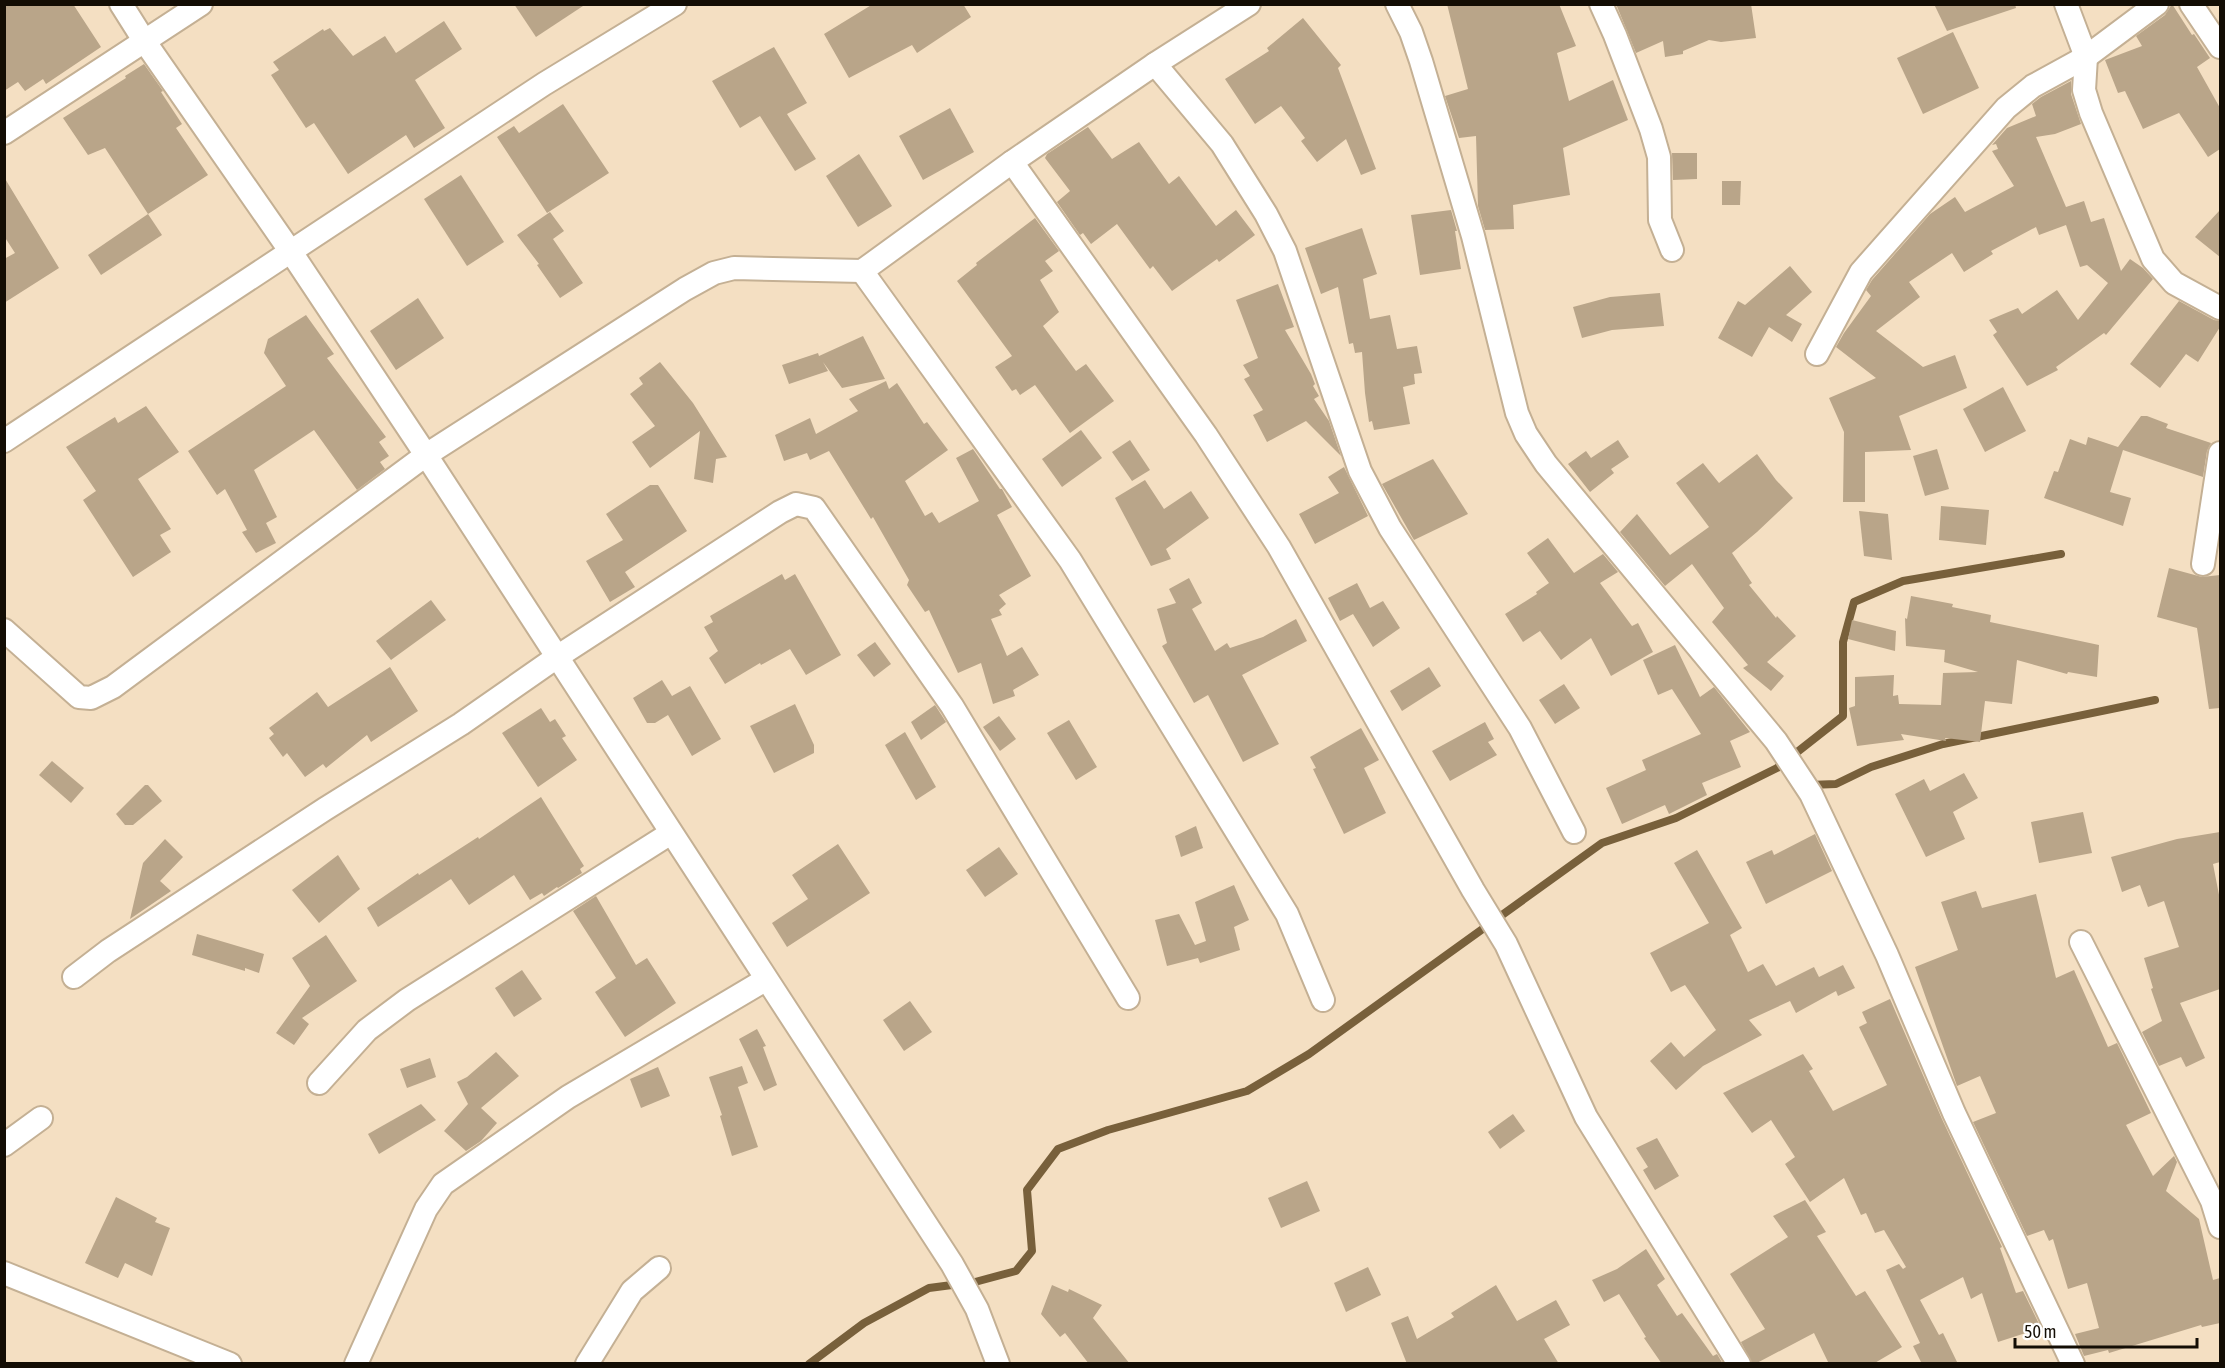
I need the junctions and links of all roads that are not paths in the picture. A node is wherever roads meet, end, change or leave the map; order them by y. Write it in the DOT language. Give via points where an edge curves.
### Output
graph roads {
  1 [pos="121,4"];
  2 [pos="201,4"];
  3 [pos="675,4"];
  4 [pos="1249,4"];
  5 [pos="1397,4"];
  6 [pos="1601,4"];
  7 [pos="2066,4"];
  8 [pos="2157,4"];
  9 [pos="2191,4"];
  10 [pos="145,42"];
  11 [pos="2220,47"];
  12 [pos="2086,57"];
  13 [pos="1155,64"];
  14 [pos="4,133"];
  15 [pos="1012,162"];
  16 [pos="1672,250"];
  17 [pos="291,252"];
  18 [pos="862,271"];
  19 [pos="2220,309"];
  20 [pos="1816,354"];
  21 [pos="4,441"];
  22 [pos="2220,453"];
  23 [pos="426,455"];
  24 [pos="2215,523"];
  25 [pos="2203,564"];
  26 [pos="4,630"];
  27 [pos="557,657"];
  28 [pos="1574,832"];
  29 [pos="671,833"];
  30 [pos="2081,942"];
  31 [pos="74,976"];
  32 [pos="765,980"];
  33 [pos="1128,998"];
  34 [pos="1323,1000"];
  35 [pos="319,1083"];
  36 [pos="41,1118"];
  37 [pos="4,1145"];
  38 [pos="2220,1227"];
  39 [pos="659,1268"];
  40 [pos="4,1273"];
  41 [pos="230,1364"];
  42 [pos="356,1364"];
  43 [pos="587,1364"];
  44 [pos="998,1364"];
  45 [pos="1739,1364"];
  46 [pos="2073,1364"];
  1 -- 10 [label="street"];
  2 -- 10 [label="street"];
  3 -- 17 [label="street" via="544,84"];
  4 -- 13 [label="street"];
  5 -- 46 [label="street" via="1424,72 1526,434 1545,464 1776,741 1811,794 1887,955 1954,1113"];
  6 -- 16 [label="street" via="1651,129 1659,157 1660,220"];
  7 -- 12 [label="street"];
  8 -- 12 [label="street"];
  9 -- 11 [label="street"];
  10 -- 14 [label="street"];
  10 -- 17 [label="street"];
  12 -- 19 [label="street" via="2084,90 2091,113 2153,258 2174,283"];
  12 -- 20 [label="street" via="2033,86 2006,108 1861,272"];
  13 -- 15 [label="street"];
  13 -- 28 [label="street" via="1222,144 1266,214 1285,251 1360,471 1390,528 1520,728"];
  15 -- 18 [label="street"];
  15 -- 45 [label="street" via="1206,435 1279,547 1506,944 1586,1117"];
  17 -- 21 [label="street"];
  17 -- 23 [label="street"];
  18 -- 23 [label="street" via="734,268 714,273"];
  18 -- 34 [label="street" via="1070,560 1287,914"];
  22 -- 24 [label="street"];
  23 -- 26 [label="street" via="113,687 91,698 79,697"];
  23 -- 27 [label="street"];
  24 -- 25 [label="street"];
  27 -- 29 [label="street"];
  27 -- 31 [label="street" via="461,724"];
  27 -- 33 [label="street" via="780,512 796,504 814,508 952,706"];
  29 -- 32 [label="street"];
  29 -- 35 [label="street" via="407,1000 367,1030"];
  30 -- 38 [label="street" via="2212,1201"];
  32 -- 42 [label="street" via="568,1096 443,1184 426,1209"];
  32 -- 44 [label="street" via="952,1264 977,1309"];
  36 -- 37 [label="street"];
  39 -- 43 [label="street" via="632,1292"];
  40 -- 41 [label="street"];
}
